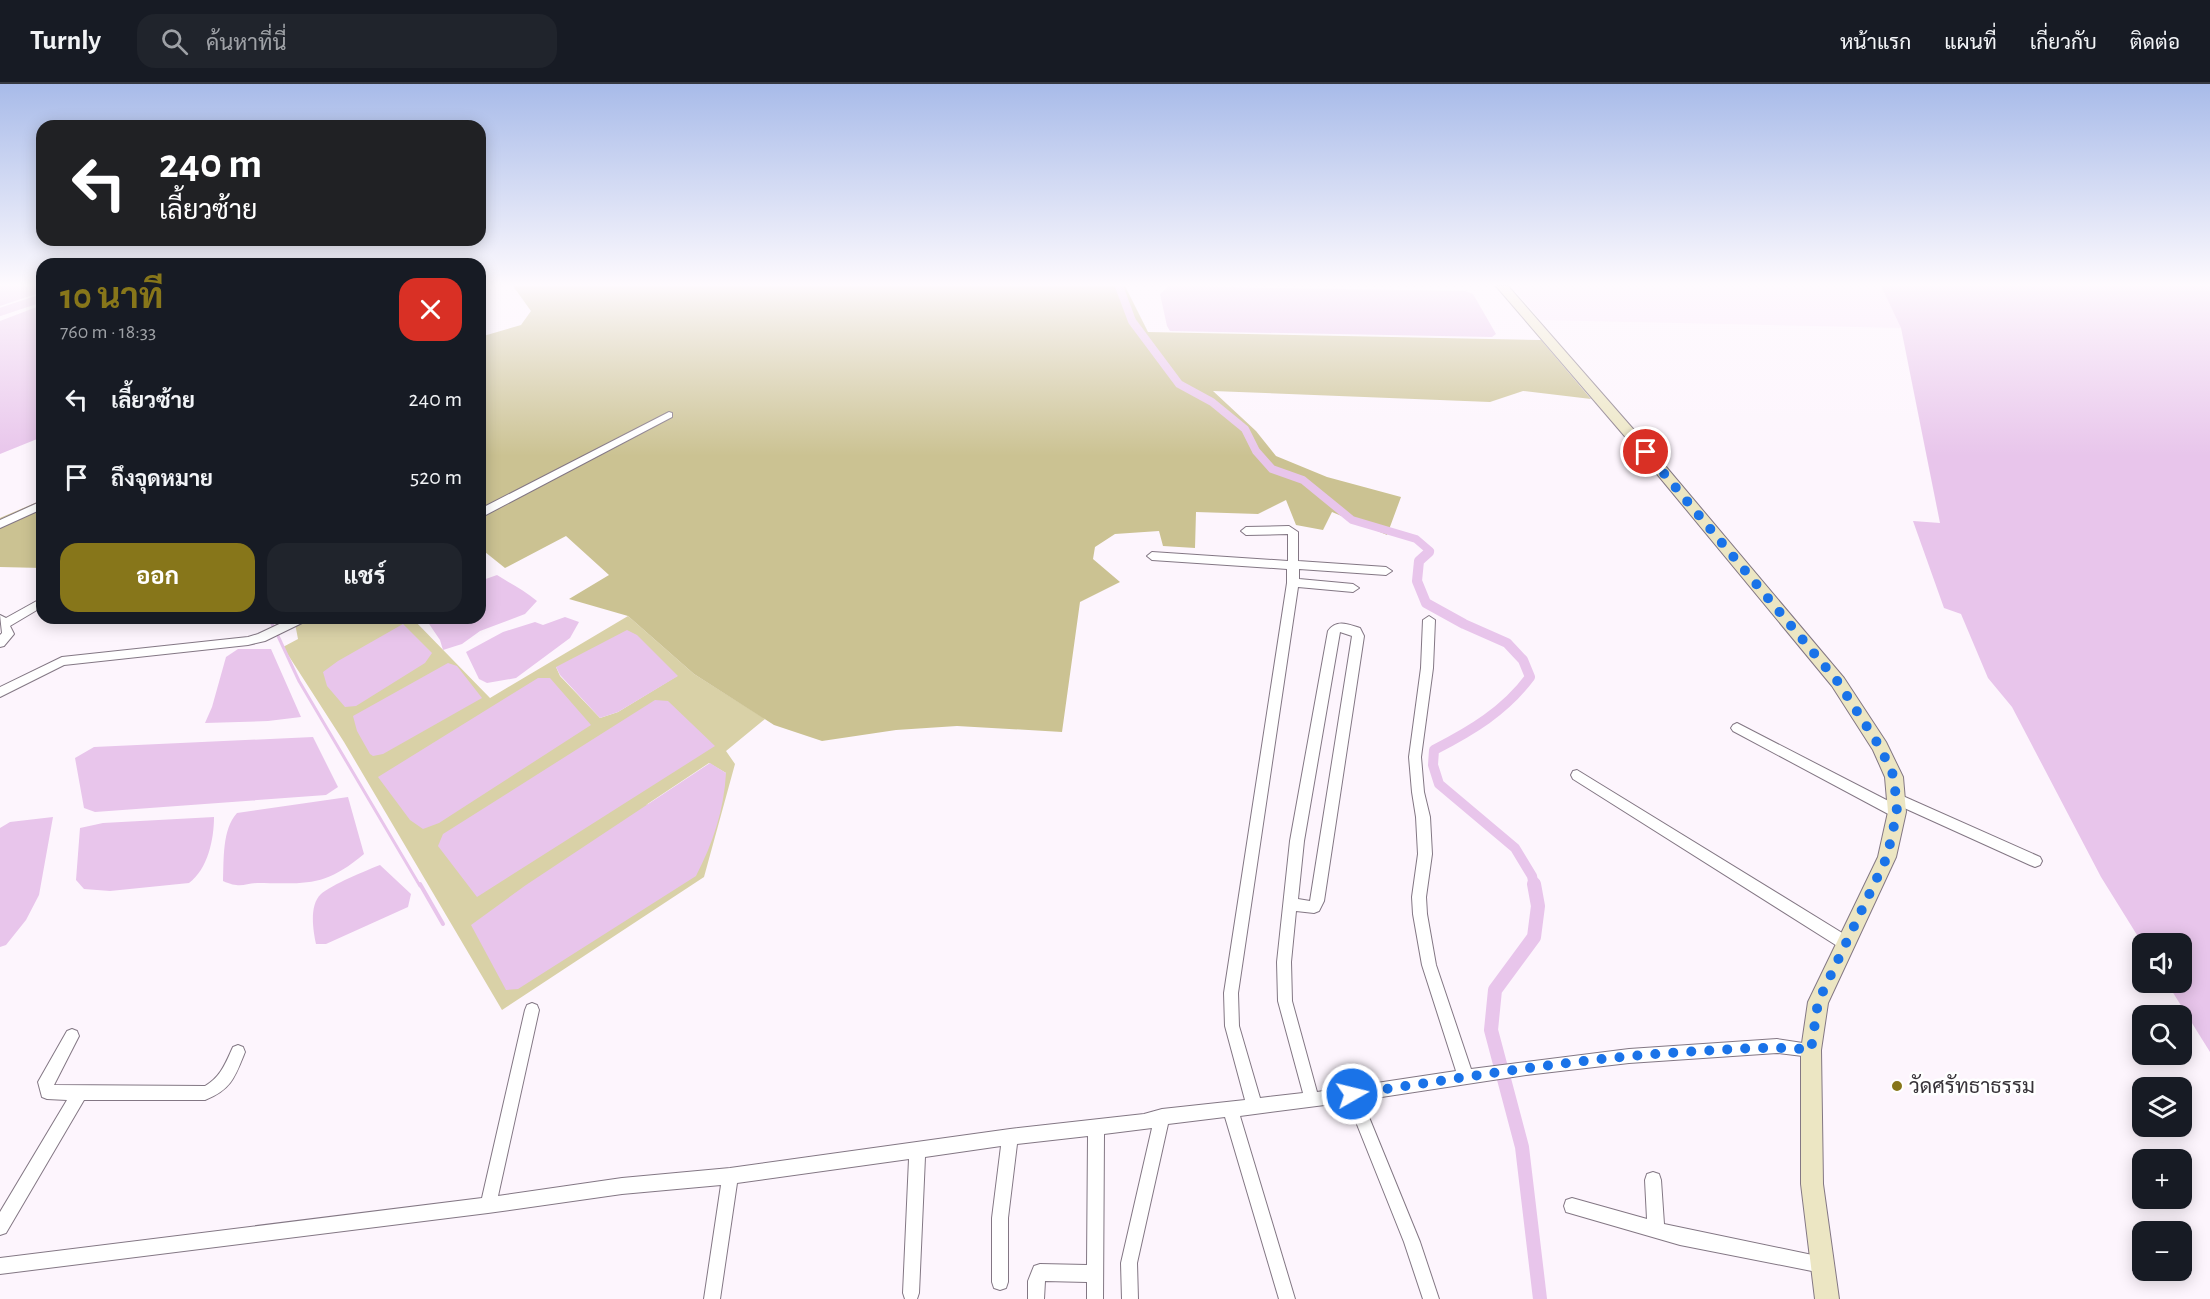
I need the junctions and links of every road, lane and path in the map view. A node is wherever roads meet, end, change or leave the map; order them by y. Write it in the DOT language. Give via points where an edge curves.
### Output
graph roads {
  1 [pos="1551,343"];
  2 [pos="669,415"];
  3 [pos="36,508"];
  4 [pos="486,511"];
  5 [pos="0,524"];
  6 [pos="1246,531"];
  7 [pos="1152,556"];
  8 [pos="1294,564"];
  9 [pos="1386,571"];
  10 [pos="1293,583"];
  11 [pos="1353,588"];
  12 [pos="36,605"];
  13 [pos="2,620"];
  14 [pos="1429,620"];
  15 [pos="290,624"];
  16 [pos="0,643"];
  17 [pos="0,692"];
  18 [pos="1737,728"];
  19 [pos="1577,775"];
  20 [pos="1896,805"];
  21 [pos="2034,861"];
  22 [pos="1292,905"];
  23 [pos="1847,944"];
  24 [pos="532,1010"];
  25 [pos="72,1036"];
  26 [pos="1811,1050"];
  27 [pos="238,1052"];
  28 [pos="1468,1077"];
  29 [pos="79,1093"];
  30 [pos="1352,1094"];
  31 [pos="1311,1100"];
  32 [pos="1255,1107"];
  33 [pos="1231,1110"];
  34 [pos="1162,1118"];
  35 [pos="1096,1128"];
  36 [pos="1010,1137"];
  37 [pos="917,1150"];
  38 [pos="730,1176"];
  39 [pos="1653,1180"];
  40 [pos="488,1205"];
  41 [pos="1572,1206"];
  42 [pos="0,1227"];
  43 [pos="1656,1231"];
  44 [pos="1822,1264"];
  45 [pos="0,1266"];
  46 [pos="1094,1274"];
  47 [pos="1000,1281"];
  48 [pos="911,1293"];
  49 [pos="712,1299"];
  50 [pos="1036,1299"];
  51 [pos="1095,1299"];
  52 [pos="1130,1299"];
  53 [pos="1287,1299"];
  54 [pos="1431,1299"];
  55 [pos="1827,1299"];
  1 -- 20 [label="street" via="1838,682 1880,747 1894,777"];
  2 -- 4 [label="street"];
  3 -- 5 [label="street"];
  6 -- 8 [label="street" via="1293,532"];
  7 -- 8 [label="street"];
  8 -- 9 [label="street"];
  8 -- 10 [label="street"];
  10 -- 11 [label="street"];
  10 -- 32 [label="street" via="1231,993 1232,1026"];
  12 -- 13 [label="street"];
  13 -- 16 [label="street" via="8,634"];
  14 -- 28 [label="street" via="1415,757 1424,832 1420,914 1429,965"];
  15 -- 17 [label="street" via="248,641 62,661"];
  18 -- 20 [label="street"];
  19 -- 23 [label="street"];
  20 -- 21 [label="street"];
  20 -- 23 [label="street" via="1887,857"];
  22 -- 22 [label="street" via="1314,906 1317,901 1358,636 1356,631 1337,627 1297,841"];
  22 -- 31 [label="street" via="1284,962 1285,1000"];
  23 -- 26 [label="street" via="1818,1002"];
  24 -- 40 [label="street"];
  25 -- 29 [label="street" via="45,1090"];
  26 -- 28 [label="street" via="1777,1046 1629,1056"];
  26 -- 44 [label="street" via="1812,1184"];
  27 -- 29 [label="street" via="223,1084 205,1093"];
  28 -- 30 [label="street"];
  29 -- 42 [label="street"];
  30 -- 31 [label="street"];
  30 -- 54 [label="street"];
  31 -- 32 [label="street"];
  32 -- 33 [label="street"];
  33 -- 34 [label="street"];
  33 -- 53 [label="street"];
  34 -- 35 [label="street"];
  34 -- 52 [label="street" via="1129,1263"];
  35 -- 36 [label="street"];
  35 -- 46 [label="street"];
  36 -- 37 [label="street"];
  36 -- 47 [label="street" via="1000,1218"];
  37 -- 38 [label="street"];
  37 -- 48 [label="street"];
  38 -- 40 [label="street"];
  38 -- 49 [label="street"];
  39 -- 43 [label="street"];
  40 -- 45 [label="street"];
  41 -- 43 [label="street"];
  43 -- 44 [label="street"];
  44 -- 55 [label="street"];
  46 -- 50 [label="street" via="1040,1272"];
  46 -- 51 [label="street"];
}
